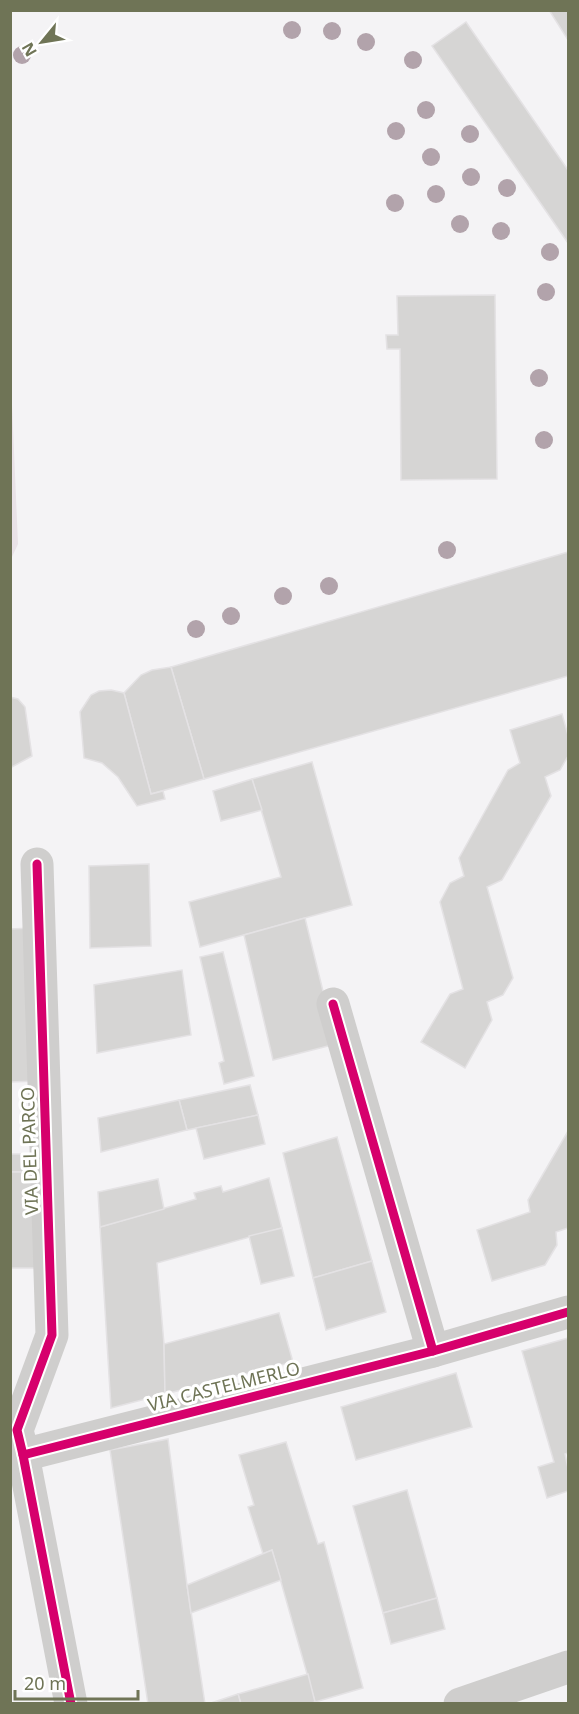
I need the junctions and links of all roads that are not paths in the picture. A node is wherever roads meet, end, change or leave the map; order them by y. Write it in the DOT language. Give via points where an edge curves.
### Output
graph roads {
  1 [pos="37,864"];
  2 [pos="333,1004"];
  3 [pos="568,1312"];
  4 [pos="433,1351"];
  5 [pos="17,1433"];
  6 [pos="568,1667"];
  7 [pos="71,1704"];
  8 [pos="459,1704"];
  1 -- 5 [label="street, VIA DEL PARCO" via="52,1335"];
  2 -- 4 [label="street"];
  3 -- 4 [label="street, VIA CASTELMERLO"];
  4 -- 5 [label="street, VIA CASTELMERLO"];
  5 -- 7 [label="street"];
  6 -- 8 [label="street"];
}
